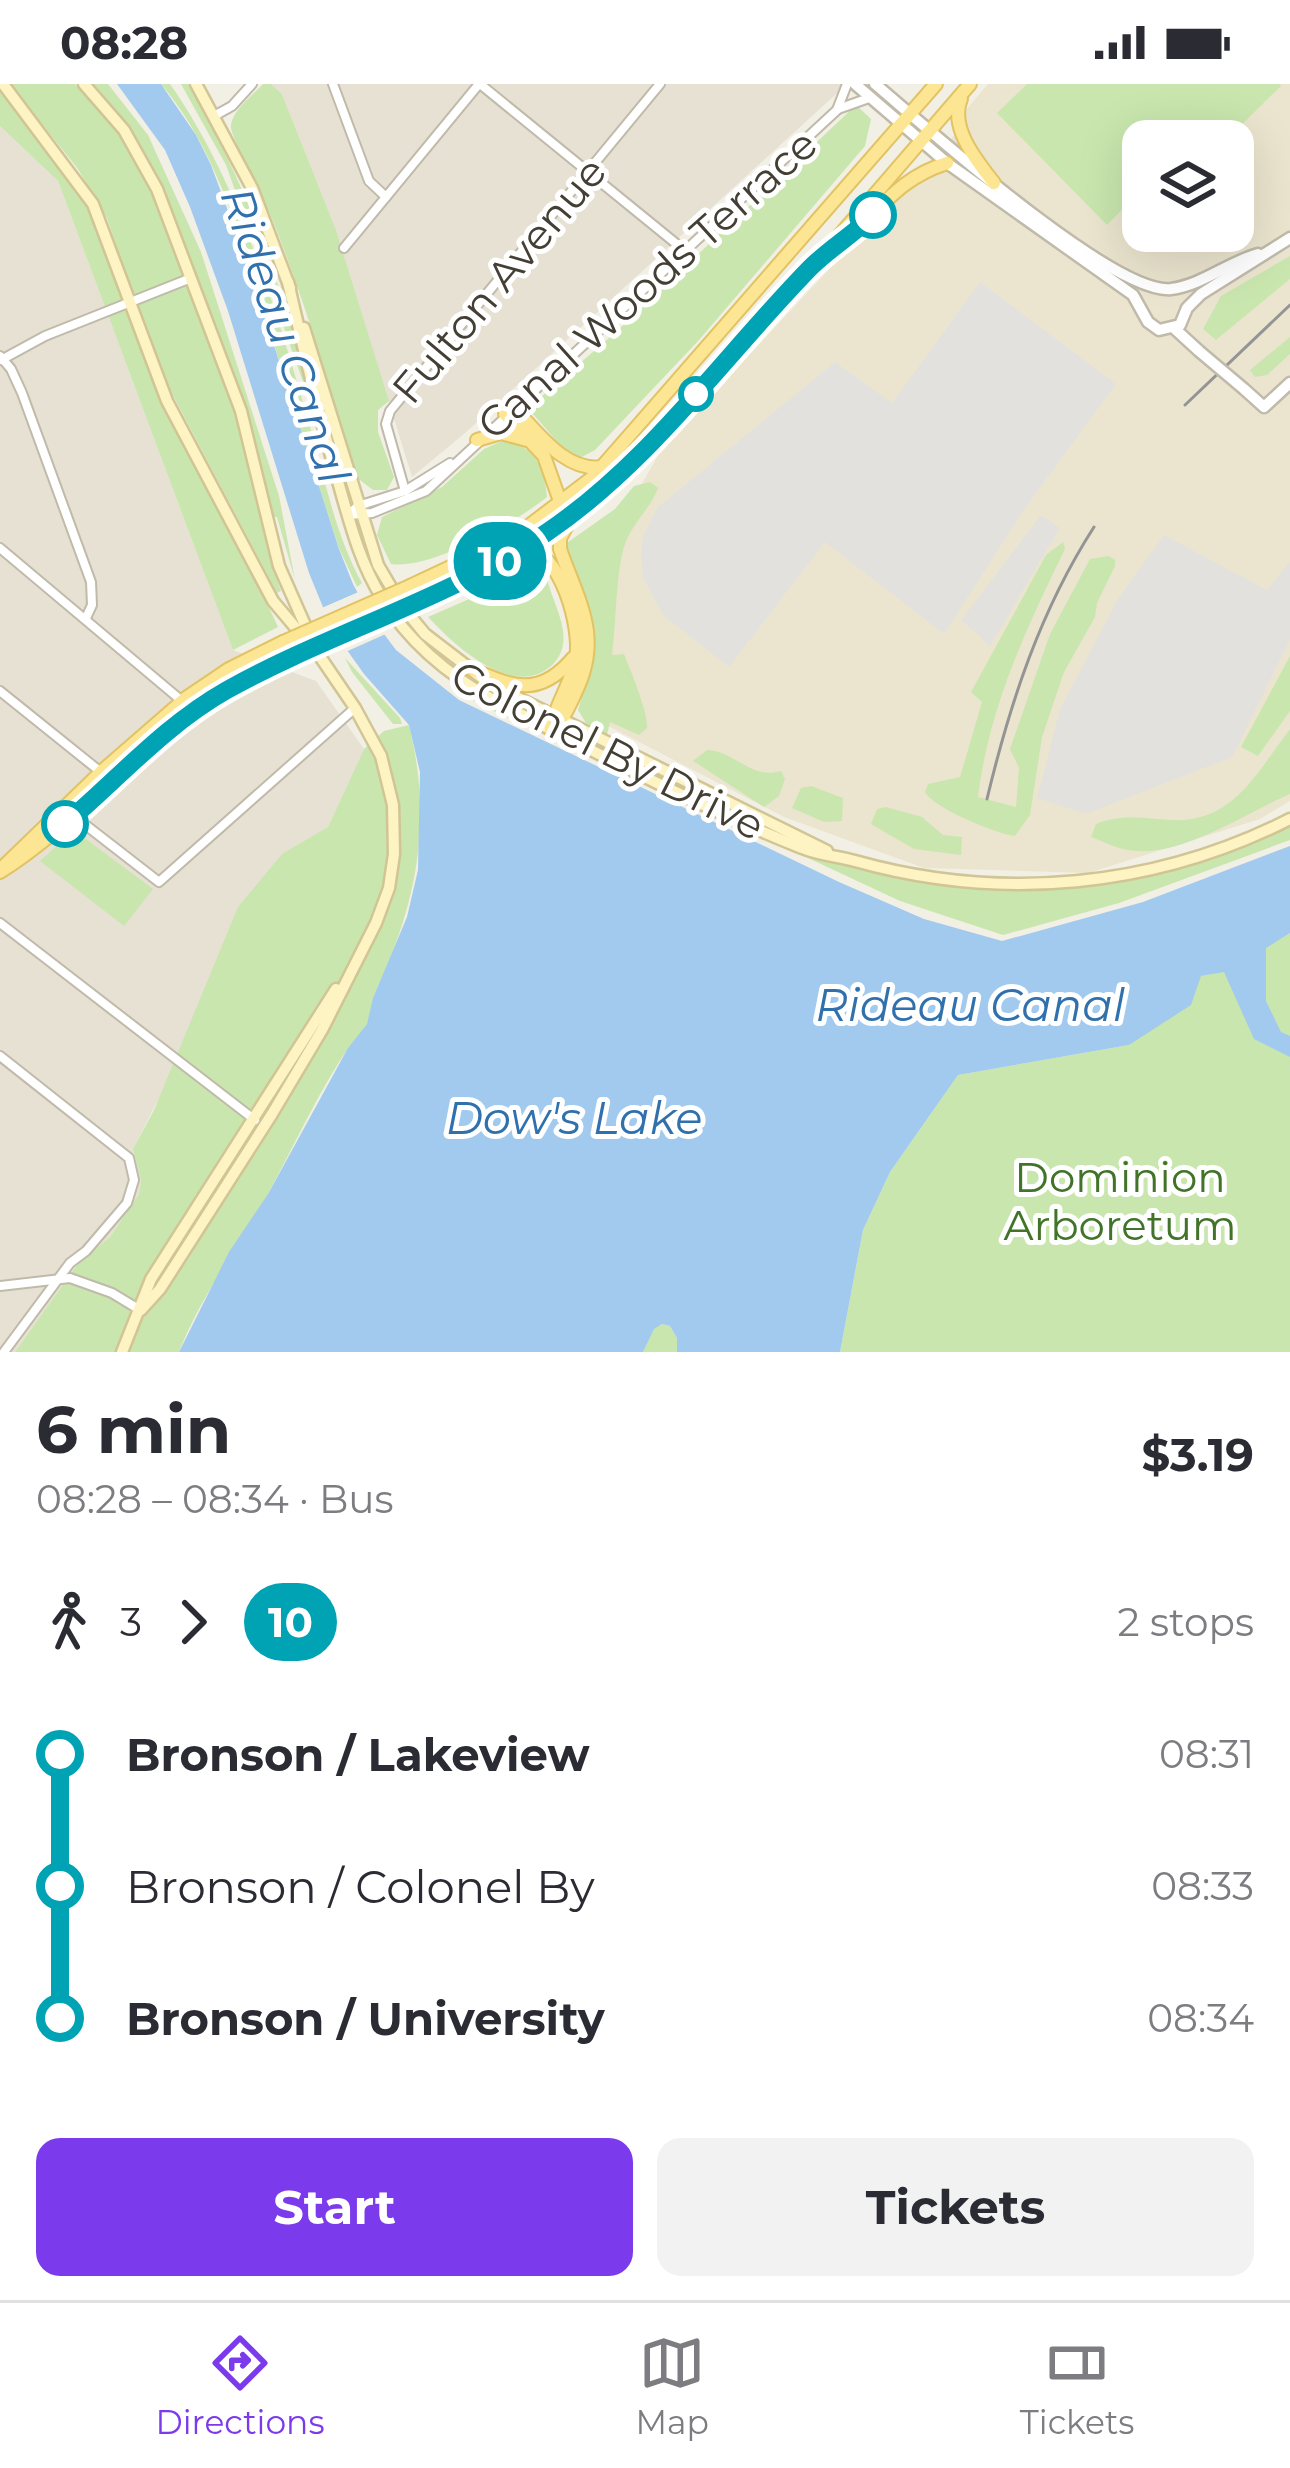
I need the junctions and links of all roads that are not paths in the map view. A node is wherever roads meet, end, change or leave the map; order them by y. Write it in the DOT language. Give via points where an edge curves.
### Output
graph roads {
  1 [pos="3,84"];
  2 [pos="84,84"];
  3 [pos="196,84"];
  4 [pos="252,84"];
  5 [pos="333,84"];
  6 [pos="480,84"];
  7 [pos="661,84"];
  8 [pos="851,84"];
  9 [pos="875,84"];
  10 [pos="936,84"];
  11 [pos="967,87"];
  12 [pos="871,98"];
  13 [pos="837,110"];
  14 [pos="214,116"];
  15 [pos="906,119"];
  16 [pos="925,135"];
  17 [pos="947,164"];
  18 [pos="590,173"];
  19 [pos="994,183"];
  20 [pos="386,197"];
  21 [pos="1290,238"];
  22 [pos="344,248"];
  23 [pos="684,250"];
  24 [pos="1266,252"];
  25 [pos="814,264"];
  26 [pos="192,278"];
  27 [pos="1165,289"];
  28 [pos="130,303"];
  29 [pos="1187,308"];
  30 [pos="1144,310"];
  31 [pos="1174,329"];
  32 [pos="1,358"];
  33 [pos="1290,383"];
  34 [pos="509,410"];
  35 [pos="477,440"];
  36 [pos="535,444"];
  37 [pos="456,459"];
  38 [pos="604,467"];
  39 [pos="406,491"];
  40 [pos="561,504"];
  41 [pos="356,512"];
  42 [pos="574,514"];
  43 [pos="0,548"];
  44 [pos="518,551"];
  45 [pos="86,618"];
  46 [pos="578,652"];
  47 [pos="322,658"];
  48 [pos="465,667"];
  49 [pos="1,693"];
  50 [pos="182,701"];
  51 [pos="355,708"];
  52 [pos="556,722"];
  53 [pos="106,777"];
  54 [pos="69,812"];
  55 [pos="1290,819"];
  56 [pos="0,872"];
  57 [pos="0,919"];
  58 [pos="354,965"];
  59 [pos="0,1056"];
  60 [pos="253,1118"];
  61 [pos="264,1127"];
  62 [pos="56,1282"];
  63 [pos="0,1286"];
  64 [pos="141,1310"];
  65 [pos="4,1352"];
  66 [pos="122,1352"];
  1 -- 28 [label="main road" via="87,193"];
  2 -- 26 [label="main road" via="141,156"];
  3 -- 14 [label="main road, Colonel By Drive"];
  4 -- 14 [label="street"];
  5 -- 20 [label="street" via="369,181"];
  6 -- 18 [label="street"];
  6 -- 20 [label="street"];
  7 -- 18 [label="street, Fulton Avenue"];
  8 -- 12 [label="street"];
  8 -- 13 [label="street, Canal Woods Terrace"];
  9 -- 15 [label="street"];
  10 -- 15 [label="main road"];
  11 -- 16 [label="main road"];
  11 -- 19 [label="main road" via="958,121"];
  12 -- 13 [label="street, Canal Woods Terrace"];
  12 -- 15 [label="street"];
  13 -- 23 [label="street, Canal Woods Terrace"];
  14 -- 41 [label="main road, Colonel By Drive" via="288,282"];
  15 -- 16 [label="street"];
  15 -- 38 [label="main road"];
  16 -- 17 [label="street"];
  16 -- 19 [label="street"];
  16 -- 25 [label="main road"];
  17 -- 25 [label="main road" via="903,182"];
  17 -- 30 [label="street"];
  18 -- 23 [label="street"];
  18 -- 39 [label="street, Fulton Avenue" via="387,416"];
  19 -- 27 [label="street" via="1125,276"];
  20 -- 22 [label="street"];
  21 -- 24 [label="street"];
  23 -- 34 [label="street, Canal Woods Terrace"];
  24 -- 27 [label="street"];
  24 -- 29 [label="street"];
  25 -- 42 [label="main road" via="633,462"];
  26 -- 28 [label="street"];
  26 -- 47 [label="main road" via="248,429 279,566"];
  27 -- 29 [label="street"];
  27 -- 30 [label="street" via="1148,297"];
  28 -- 32 [label="street"];
  28 -- 47 [label="main road" via="167,401 267,590"];
  29 -- 31 [label="street"];
  30 -- 31 [label="street" via="1153,327"];
  31 -- 33 [label="street, bridge" via="1264,407"];
  32 -- 45 [label="street" via="22,393 91,582"];
  34 -- 35 [label="street, Canal Woods Terrace"];
  34 -- 36 [label="main road"];
  34 -- 38 [label="main road" via="567,460"];
  35 -- 36 [label="main road" via="509,434"];
  35 -- 37 [label="street, Canal Woods Terrace"];
  36 -- 40 [label="main road"];
  37 -- 39 [label="street, Canal Woods Terrace"];
  37 -- 41 [label="street, Canal Woods Terrace" via="417,496"];
  38 -- 40 [label="main road"];
  39 -- 41 [label="street, Canal Woods Terrace"];
  40 -- 50 [label="main road, bridge" via="497,547 284,642"];
  41 -- 48 [label="main road, Colonel By Drive" via="396,598"];
  41 -- 52 [label="main road, Colonel By Drive" via="370,576 413,638 471,688"];
  42 -- 44 [label="main road"];
  42 -- 52 [label="main road" via="560,544 591,643 586,670"];
  43 -- 45 [label="street"];
  44 -- 46 [label="main road" via="536,549 553,564"];
  44 -- 53 [label="main road, bridge" via="191,712"];
  45 -- 50 [label="street"];
  46 -- 48 [label="main road" via="557,675 530,686"];
  46 -- 52 [label="main road"];
  47 -- 51 [label="main road"];
  48 -- 52 [label="main road, Colonel By Drive"];
  49 -- 53 [label="street"];
  50 -- 53 [label="main road"];
  51 -- 54 [label="street" via="159,882"];
  51 -- 58 [label="main road" via="380,756 394,829 388,888"];
  52 -- 55 [label="main road, Colonel By Drive" via="802,848 953,882 1078,882 1191,859"];
  53 -- 54 [label="main road"];
  54 -- 56 [label="main road"];
  57 -- 60 [label="street"];
  58 -- 60 [label="main road"];
  58 -- 61 [label="main road"];
  59 -- 62 [label="street" via="132,1168 127,1203"];
  60 -- 61 [label="street"];
  60 -- 64 [label="main road" via="151,1279"];
  61 -- 64 [label="main road"];
  62 -- 63 [label="street"];
  62 -- 64 [label="street" via="88,1283"];
  62 -- 65 [label="street"];
  64 -- 66 [label="main road"];
}
